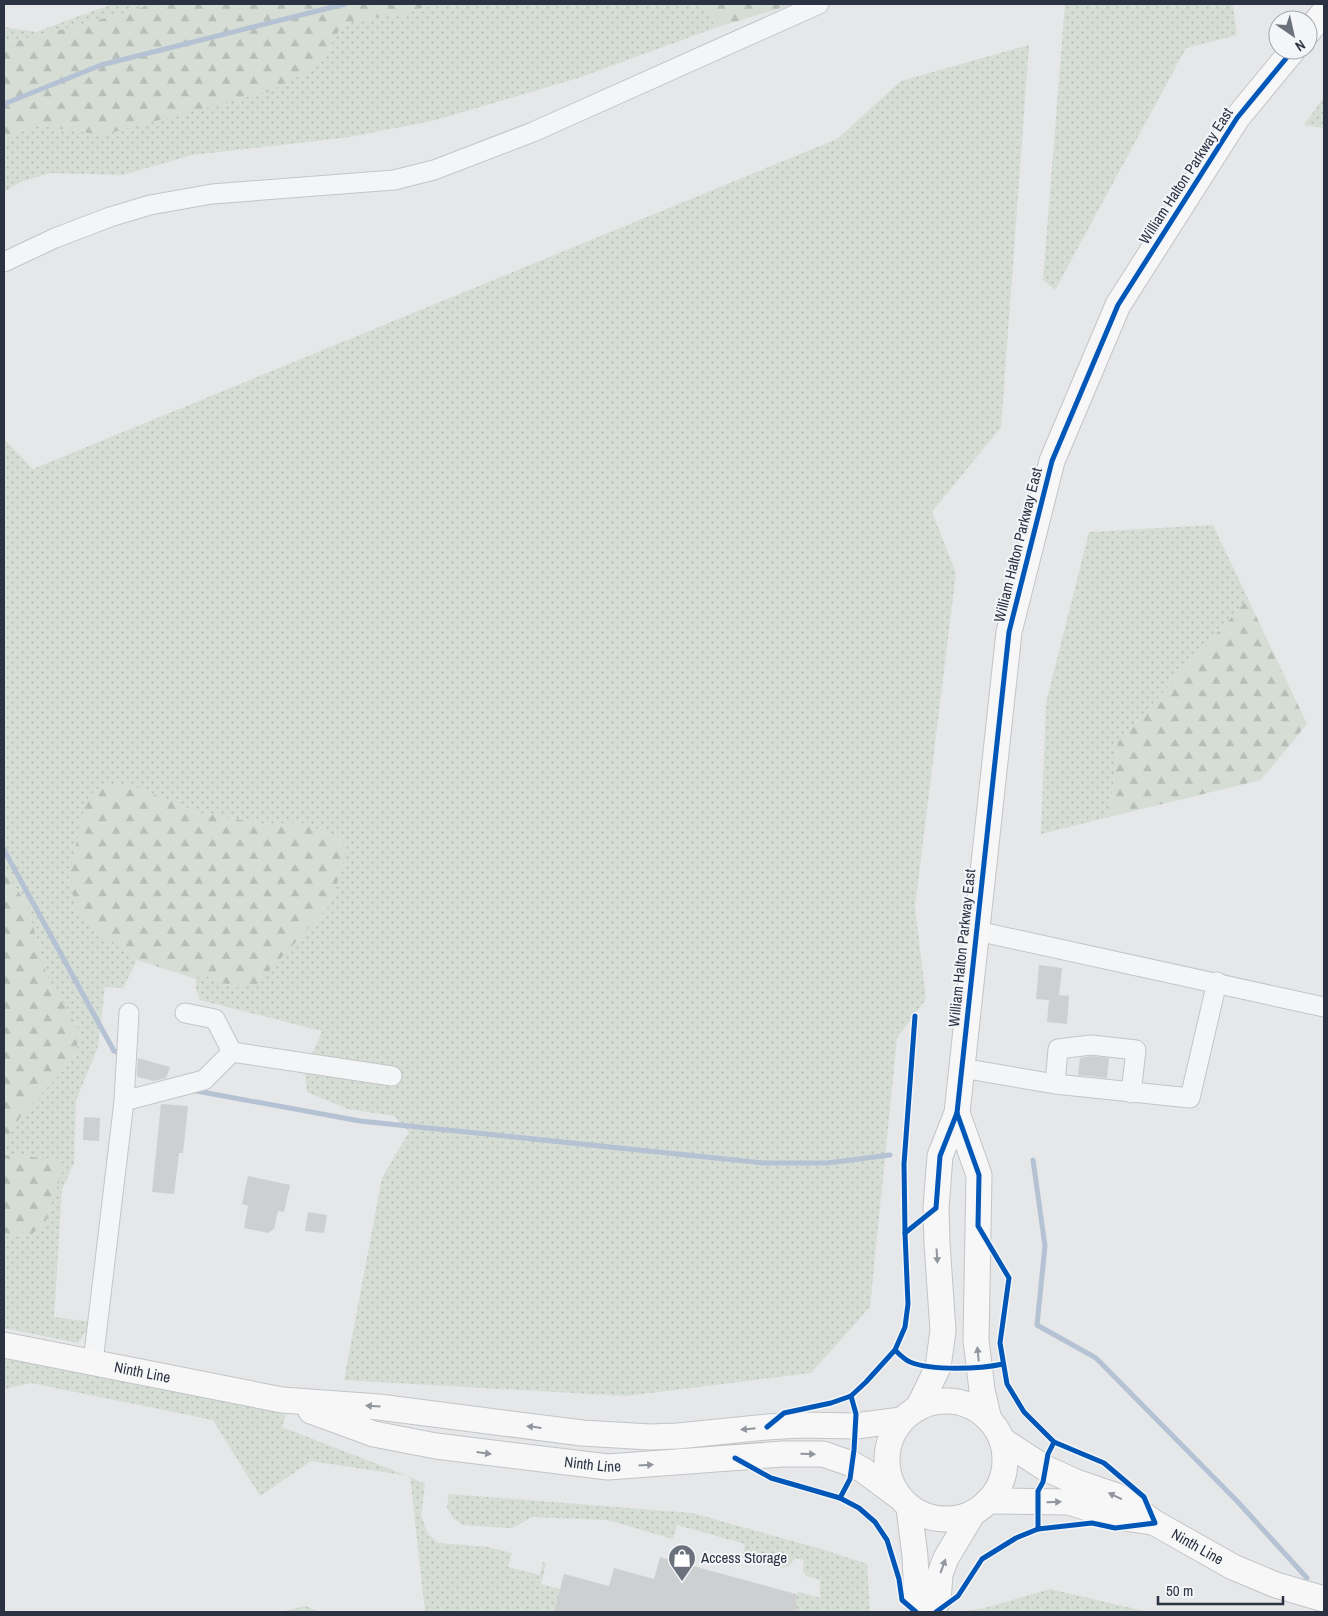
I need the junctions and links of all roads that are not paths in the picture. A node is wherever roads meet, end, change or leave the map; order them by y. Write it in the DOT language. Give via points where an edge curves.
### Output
graph roads {
  1 [pos="819,4"];
  2 [pos="1285,60"];
  3 [pos="4,262"];
  4 [pos="977,931"];
  5 [pos="1217,982"];
  6 [pos="1324,1007"];
  7 [pos="129,1013"];
  8 [pos="185,1013"];
  9 [pos="232,1052"];
  10 [pos="962,1068"];
  11 [pos="392,1076"];
  12 [pos="1055,1084"];
  13 [pos="1131,1092"];
  14 [pos="124,1101"];
  15 [pos="957,1113"];
  16 [pos="4,1345"];
  17 [pos="93,1362"];
  18 [pos="282,1400"];
  19 [pos="910,1414"];
  20 [pos="995,1430"];
  21 [pos="904,1502"];
  22 [pos="980,1507"];
  23 [pos="1156,1523"];
  24 [pos="1324,1598"];
  25 [pos="922,1612"];
  26 [pos="930,1612"];
  1 -- 3 [label="lane" via="533,132 434,170 394,180 212,194 150,205 54,238"];
  2 -- 4 [label="main road, William Halton Parkway East" via="1237,118 1118,305 1052,461 1009,632"];
  4 -- 5 [label="lane"];
  4 -- 10 [label="main road, William Halton Parkway East"];
  5 -- 6 [label="lane"];
  5 -- 13 [label="lane" via="1190,1098"];
  7 -- 14 [label="lane"];
  8 -- 9 [label="lane" via="215,1019"];
  9 -- 11 [label="lane"];
  9 -- 14 [label="lane" via="204,1080"];
  10 -- 12 [label="lane"];
  10 -- 15 [label="main road, William Halton Parkway East"];
  12 -- 13 [label="lane"];
  12 -- 13 [label="lane" via="1058,1048 1091,1045 1136,1050"];
  14 -- 17 [label="lane"];
  15 -- 19 [label="main road, William Halton Parkway East, one-way" via="940,1156 936,1208 943,1331 938,1367"];
  20 -- 15 [label="main road, William Halton Parkway East, one-way" via="982,1390 976,1340 979,1175"];
  16 -- 17 [label="main road, Ninth Line"];
  17 -- 18 [label="main road, Ninth Line"];
  19 -- 18 [label="main road, Ninth Line, one-way" via="856,1426 801,1425 650,1437 582,1433 379,1407"];
  18 -- 21 [label="main road, Ninth Line, one-way" via="374,1434 476,1452 608,1467 823,1454 863,1470"];
  19 -- 20 [label="main road" via="936,1402 956,1402 974,1408"];
  19 -- 21 [label="main road" via="891,1438 886,1457 889,1477"];
  20 -- 22 [label="main road" via="1005,1456 1004,1472 998,1488"];
  23 -- 20 [label="main road, Ninth Line, one-way" via="1117,1496 1045,1468"];
  21 -- 22 [label="main road" via="924,1516 940,1519 957,1518"];
  21 -- 25 [label="main road" via="916,1556 918,1601"];
  22 -- 23 [label="main road, Ninth Line, one-way" via="1069,1502 1112,1516"];
  26 -- 22 [label="main road, one-way" via="938,1601 940,1574 946,1558"];
  23 -- 24 [label="main road, Ninth Line" via="1233,1567 1276,1585"];
}
